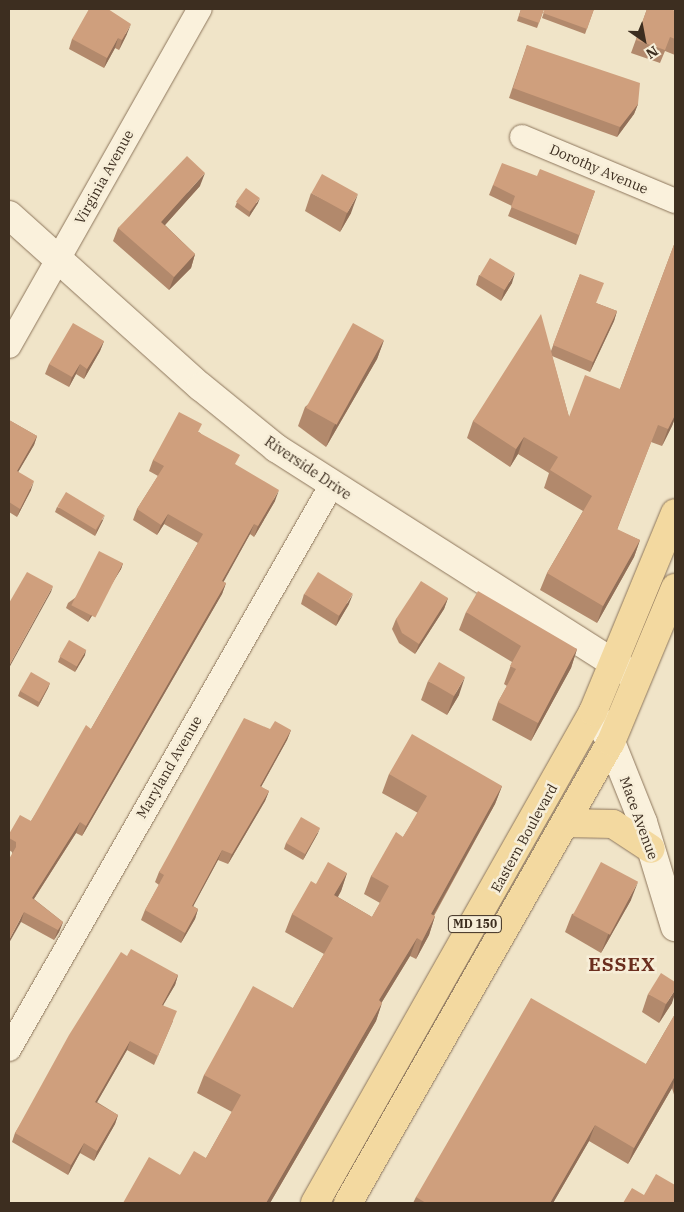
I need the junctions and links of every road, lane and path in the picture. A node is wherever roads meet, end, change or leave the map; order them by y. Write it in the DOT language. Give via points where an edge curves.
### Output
graph roads {
  1 [pos="200,9"];
  2 [pos="522,137"];
  3 [pos="675,201"];
  4 [pos="9,215"];
  5 [pos="59,258"];
  6 [pos="9,346"];
  7 [pos="331,486"];
  8 [pos="675,513"];
  9 [pos="675,588"];
  10 [pos="615,664"];
  11 [pos="639,679"];
  12 [pos="593,712"];
  13 [pos="611,742"];
  14 [pos="567,823"];
  15 [pos="651,849"];
  16 [pos="675,927"];
  17 [pos="9,1049"];
  18 [pos="355,1135"];
  19 [pos="380,1149"];
  20 [pos="316,1203"];
  21 [pos="348,1203"];
  1 -- 5 [label="street, Virginia Avenue"];
  2 -- 3 [label="street, Dorothy Avenue"];
  4 -- 5 [label="street, Riverside Drive"];
  5 -- 6 [label="street, Virginia Avenue"];
  5 -- 7 [label="street, Riverside Drive" via="220,404"];
  7 -- 10 [label="street, Riverside Drive"];
  7 -- 17 [label="street, Maryland Avenue"];
  8 -- 10 [label="main road, Eastern Boulevard / MD 150"];
  9 -- 11 [label="main road, Eastern Boulevard / MD 150"];
  10 -- 11 [label="street, Riverside Drive"];
  10 -- 12 [label="main road, Eastern Boulevard / MD 150"];
  11 -- 13 [label="main road, Eastern Boulevard / MD 150"];
  12 -- 13 [label="street, Mace Avenue"];
  12 -- 18 [label="main road, Eastern Boulevard / MD 150"];
  13 -- 14 [label="main road, Eastern Boulevard / MD 150"];
  13 -- 15 [label="street, Mace Avenue"];
  14 -- 15 [label="main road" via="613,824"];
  14 -- 19 [label="main road, Eastern Boulevard / MD 150"];
  15 -- 16 [label="street, Mace Avenue"];
  18 -- 19 [label="main road"];
  18 -- 20 [label="main road, Eastern Boulevard / MD 150"];
  19 -- 21 [label="main road, Eastern Boulevard / MD 150"];
}
